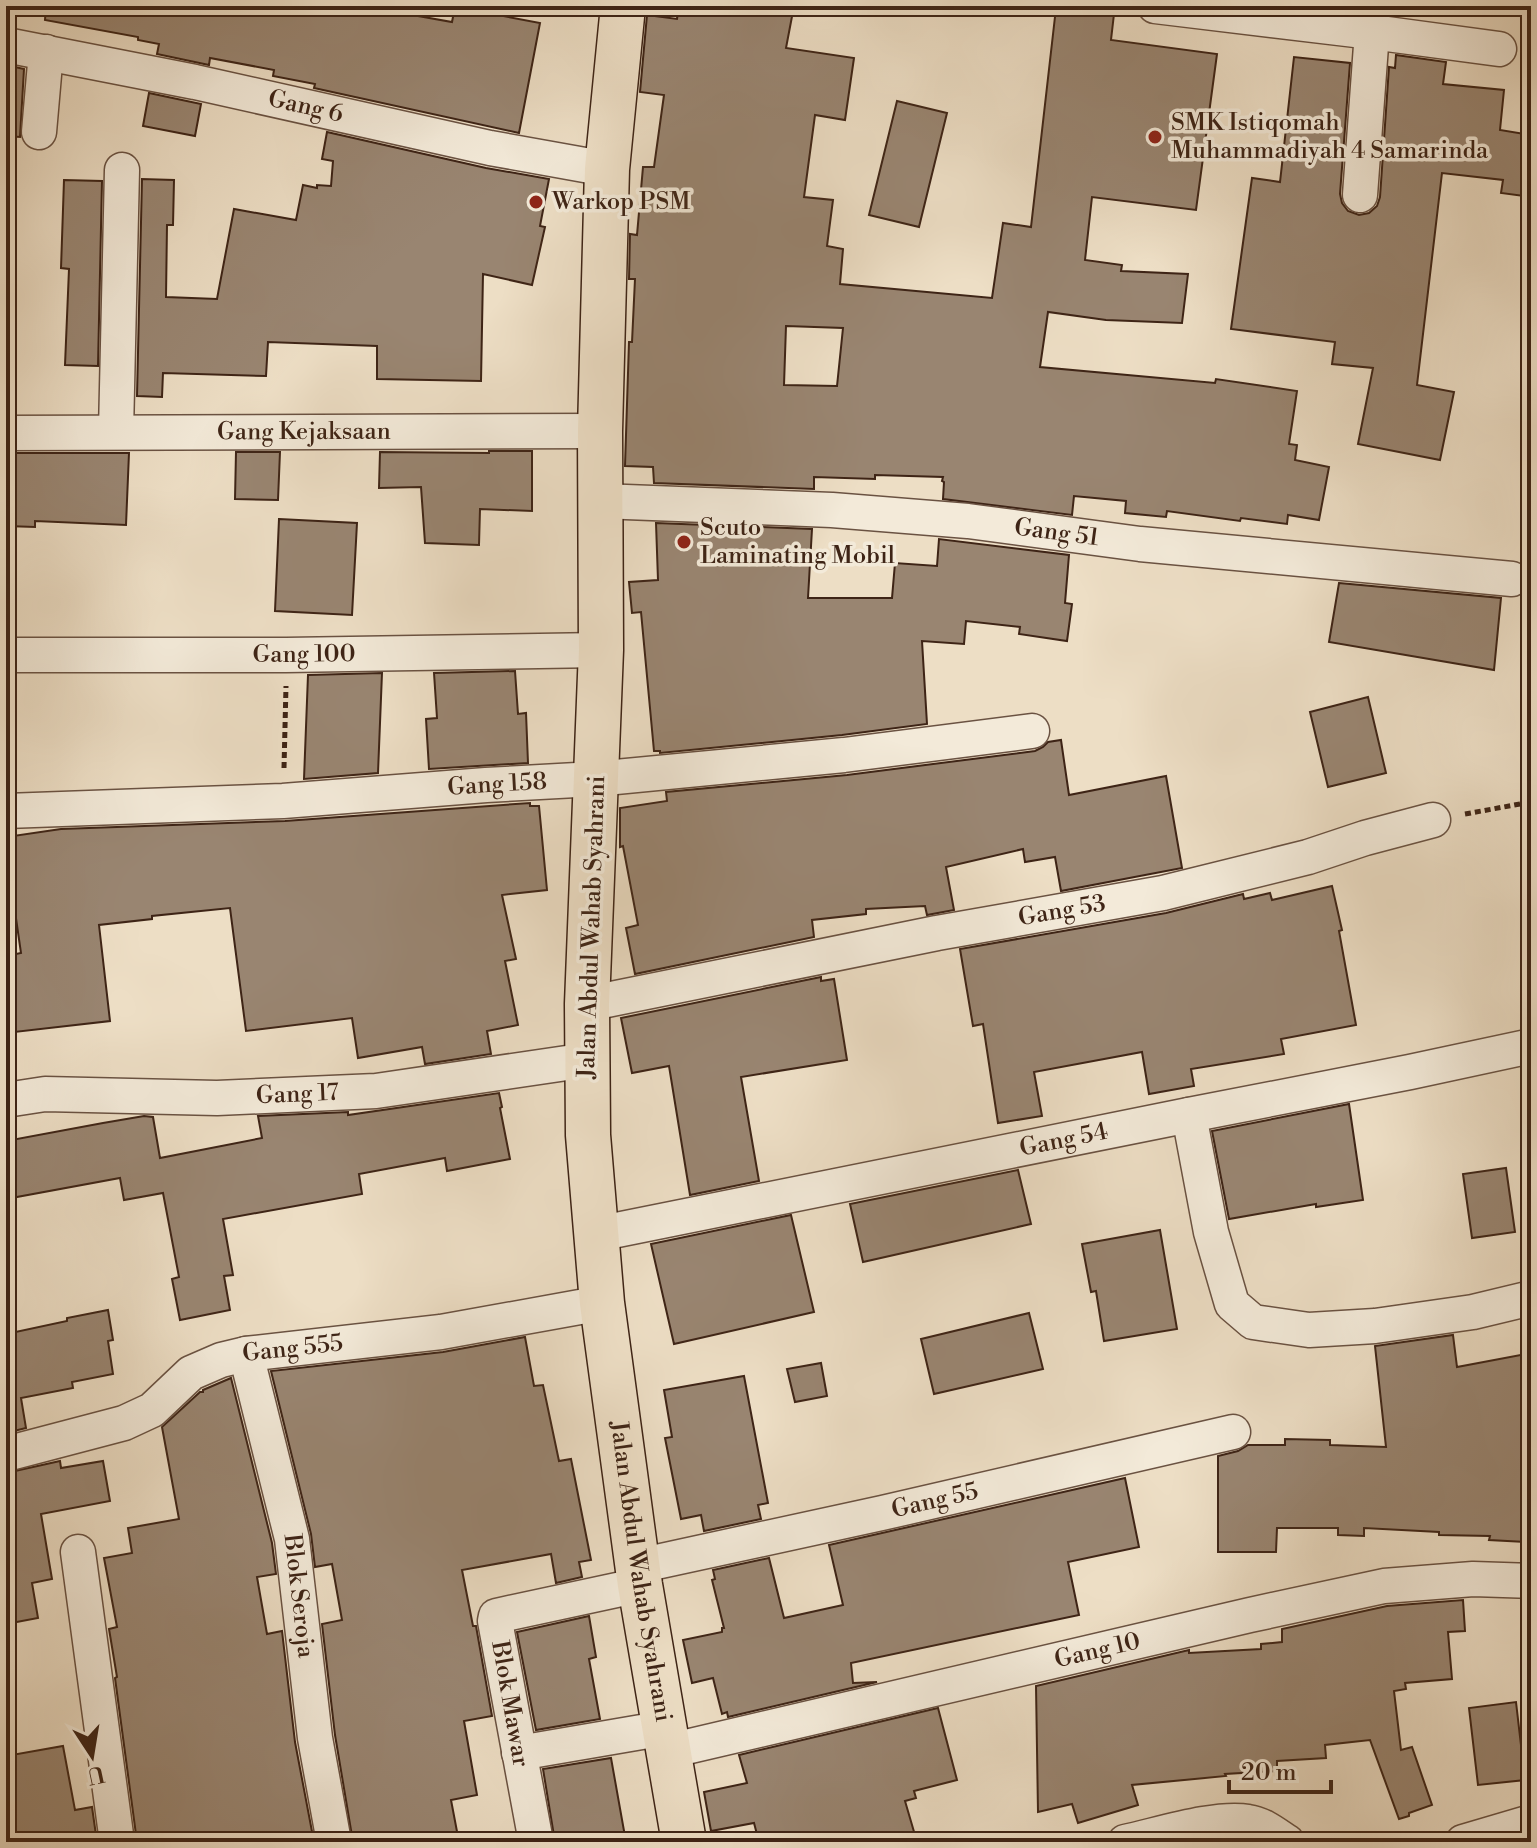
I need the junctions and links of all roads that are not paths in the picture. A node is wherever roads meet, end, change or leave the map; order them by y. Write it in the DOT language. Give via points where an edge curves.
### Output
graph roads {
  1 [pos="623,6"];
  2 [pos="1155,6"];
  3 [pos="1372,32"];
  4 [pos="6,45"];
  5 [pos="1499,49"];
  6 [pos="46,52"];
  7 [pos="39,132"];
  8 [pos="607,169"];
  9 [pos="122,170"];
  10 [pos="1360,195"];
  11 [pos="600,431"];
  12 [pos="116,432"];
  13 [pos="6,433"];
  14 [pos="600,501"];
  15 [pos="1512,579"];
  16 [pos="601,650"];
  17 [pos="6,655"];
  18 [pos="1032,731"];
  19 [pos="595,779"];
  20 [pos="6,811"];
  21 [pos="1433,820"];
  22 [pos="587,1004"];
  23 [pos="1531,1046"];
  24 [pos="587,1060"];
  25 [pos="6,1100"];
  26 [pos="1189,1115"];
  27 [pos="597,1234"];
  28 [pos="1531,1298"];
  29 [pos="602,1303"];
  30 [pos="246,1354"];
  31 [pos="1233,1432"];
  32 [pos="6,1454"];
  33 [pos="78,1552"];
  34 [pos="639,1575"];
  35 [pos="1531,1581"];
  36 [pos="667,1740"];
  37 [pos="519,1753"];
  38 [pos="1531,1822"];
  39 [pos="117,1842"];
  40 [pos="334,1842"];
  41 [pos="536,1842"];
  42 [pos="684,1842"];
  43 [pos="1125,1842"];
  44 [pos="1287,1842"];
  45 [pos="1463,1842"];
  1 -- 8 [label="highway, Jalan Abdul Wahab Syahrani"];
  2 -- 3 [label="street"];
  3 -- 5 [label="street"];
  3 -- 10 [label="street"];
  4 -- 6 [label="street, Gang 6"];
  6 -- 7 [label="street"];
  6 -- 8 [label="street, Gang 6"];
  8 -- 11 [label="highway, Jalan Abdul Wahab Syahrani"];
  9 -- 12 [label="street"];
  11 -- 12 [label="street, Gang Kejaksaan"];
  11 -- 14 [label="highway, Jalan Abdul Wahab Syahrani"];
  12 -- 13 [label="street, Gang Kejaksaan"];
  14 -- 15 [label="street, Gang 51" via="968,521 1140,544"];
  14 -- 16 [label="highway, Jalan Abdul Wahab Syahrani"];
  16 -- 17 [label="street, Gang 100"];
  16 -- 19 [label="highway, Jalan Abdul Wahab Syahrani"];
  18 -- 19 [label="street, Gang 158"];
  19 -- 20 [label="street, Gang 158" via="283,801"];
  19 -- 22 [label="highway, Jalan Abdul Wahab Syahrani"];
  21 -- 22 [label="street, Gang 53" via="1163,893"];
  22 -- 24 [label="highway, Jalan Abdul Wahab Syahrani"];
  23 -- 26 [label="street, Gang 54"];
  24 -- 25 [label="street, Gang 17" via="376,1091 217,1098 45,1094"];
  24 -- 27 [label="highway, Jalan Abdul Wahab Syahrani"];
  26 -- 27 [label="street, Gang 54"];
  26 -- 28 [label="street" via="1211,1232 1232,1304 1253,1322 1309,1330 1375,1326"];
  27 -- 29 [label="highway, Jalan Abdul Wahab Syahrani"];
  29 -- 30 [label="street, Gang 555" via="441,1332"];
  29 -- 34 [label="highway, Jalan Abdul Wahab Syahrani"];
  30 -- 32 [label="street, Gang 555" via="191,1373 152,1410 124,1423"];
  30 -- 40 [label="street, Blok Seroja" via="292,1539 315,1738"];
  31 -- 34 [label="street, Gang 55"];
  33 -- 39 [label="street"];
  34 -- 36 [label="highway, Jalan Abdul Wahab Syahrani"];
  34 -- 37 [label="street, Blok Mawar" via="496,1616"];
  35 -- 36 [label="street, Gang 10" via="1384,1586"];
  36 -- 37 [label="street, Gang 10"];
  36 -- 42 [label="highway, Jalan Abdul Wahab Syahrani"];
  37 -- 41 [label="street, Blok Mawar"];
  38 -- 45 [label="street"];
  43 -- 44 [label="street" via="1223,1820 1249,1822"];
}
